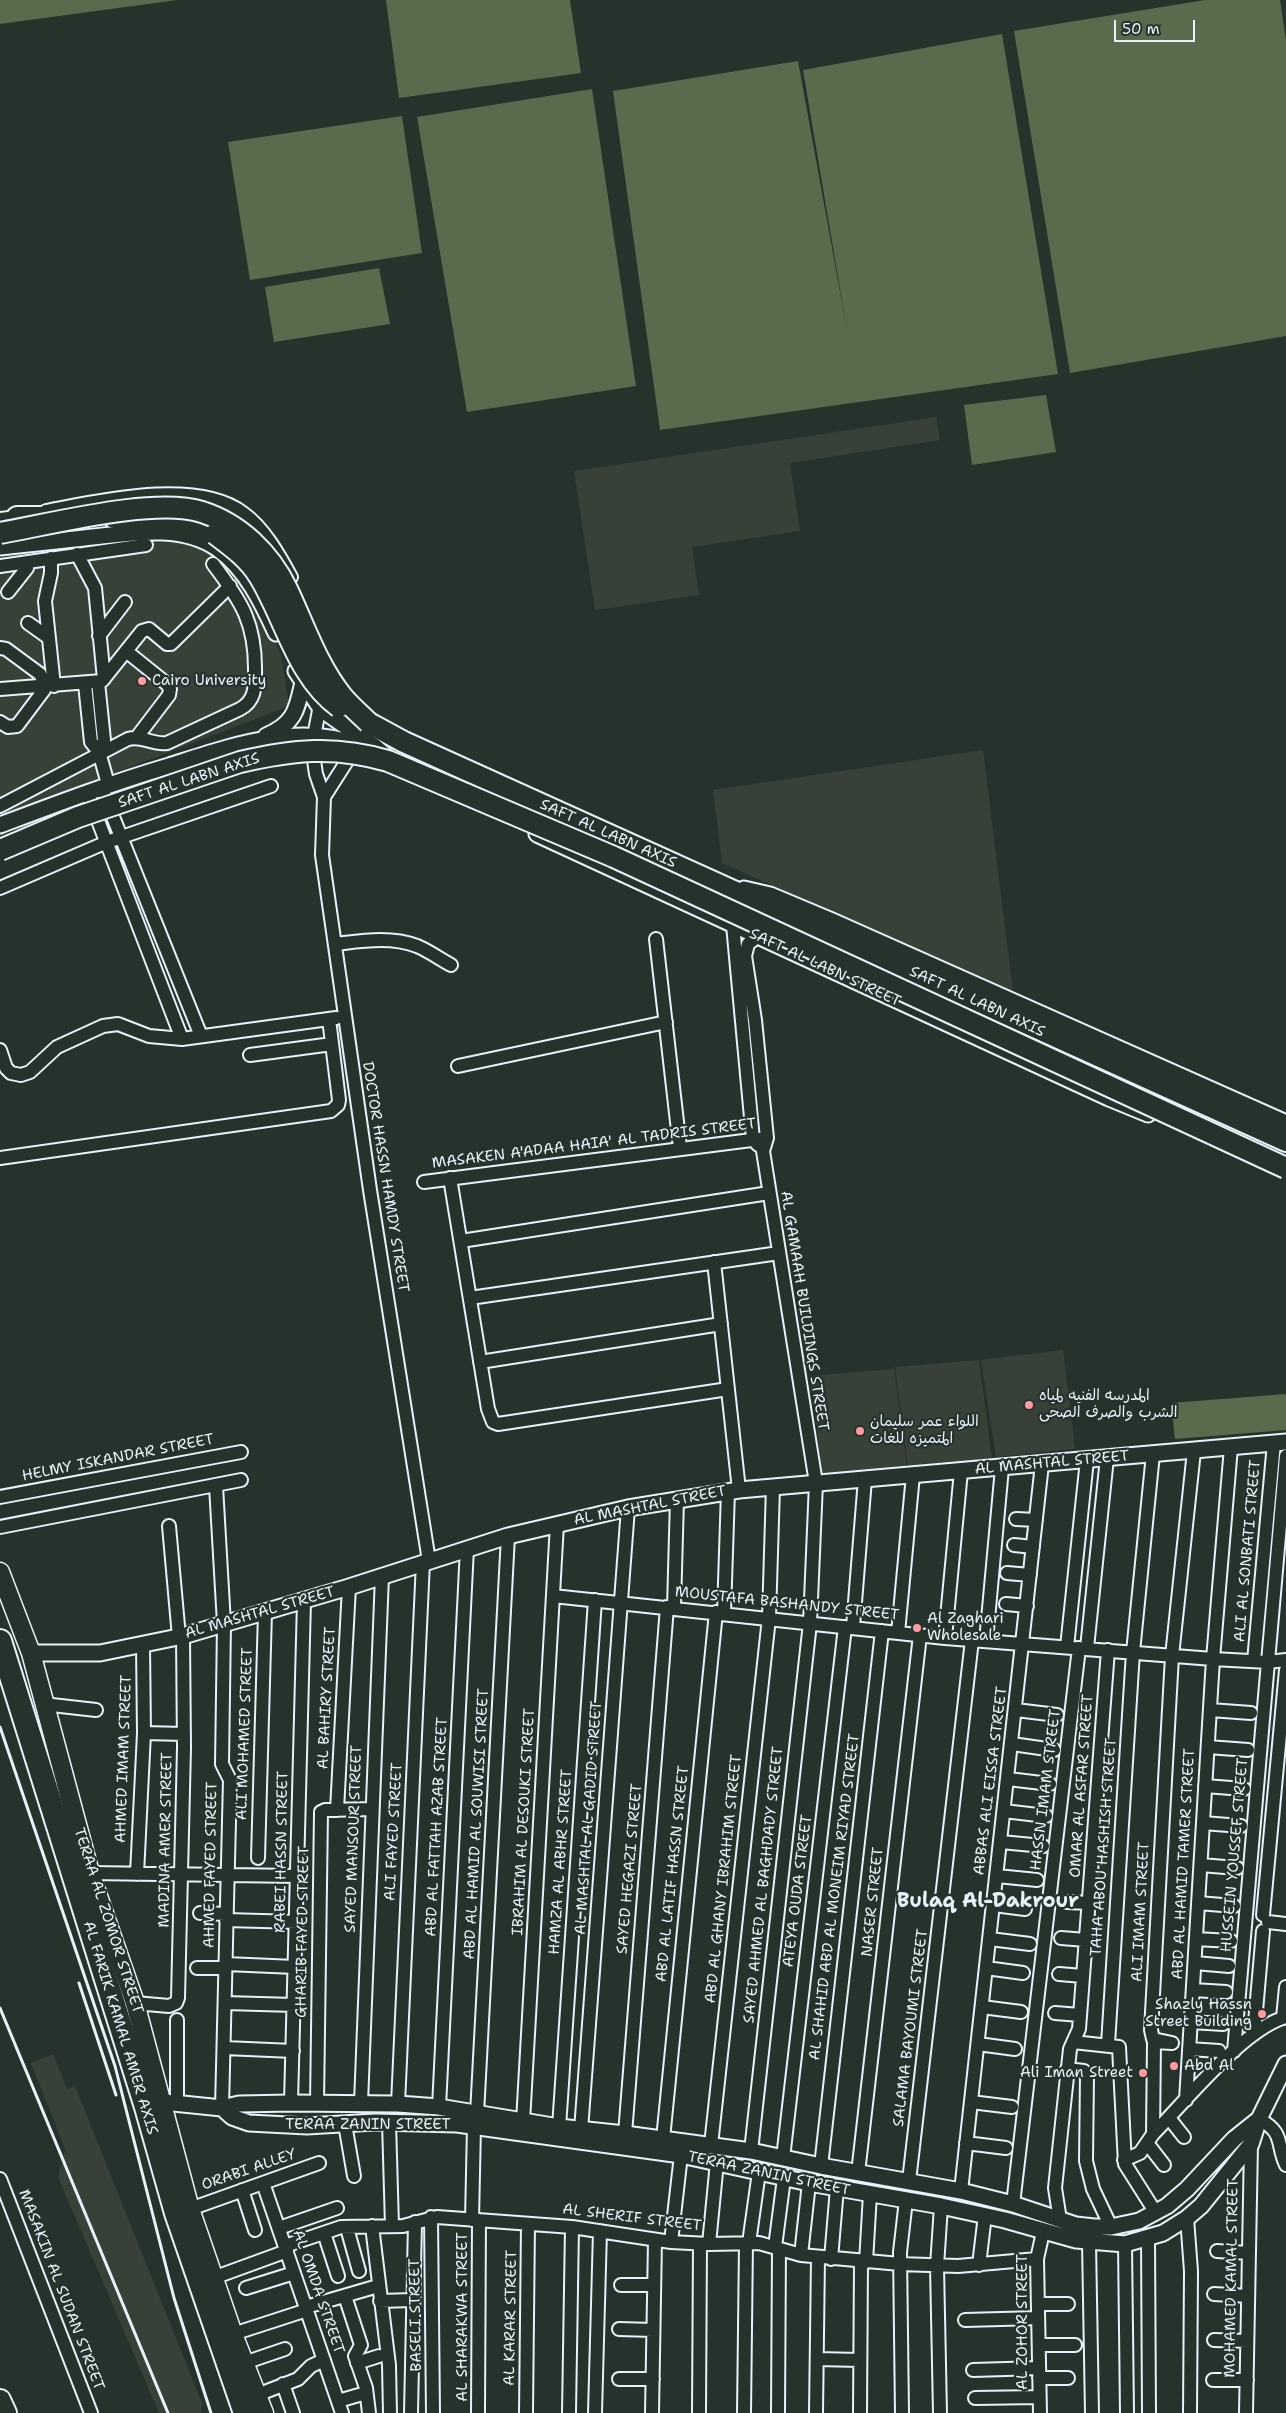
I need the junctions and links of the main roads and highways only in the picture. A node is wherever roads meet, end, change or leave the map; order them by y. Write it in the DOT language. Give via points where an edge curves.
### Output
graph roads {
  1 [pos="9,518"];
  2 [pos="0,533"];
  3 [pos="369,723"];
  4 [pos="0,850"];
  5 [pos="1286,1142"];
  6 [pos="1286,1168"];
  7 [pos="0,1572"];
  8 [pos="0,1641"];
  9 [pos="0,1680"];
  10 [pos="0,2400"];
  11 [pos="251,2404"];
  12 [pos="6,2413"];
  13 [pos="235,2413"];
  14 [pos="264,2413"];
  1 -- 3 [label="main road, bridge" via="166,520 200,527 208,537 232,546 258,575 298,655 324,693 349,714"];
  2 -- 3 [label="main road, SAFT AL LABN AXIS, bridge" via="157,508 213,516 259,547 274,566 323,667 343,697"];
  3 -- 5 [label="main road, SAFT AL LABN AXIS" via="404,742"];
  4 -- 6 [label="main road, SAFT AL LABN AXIS, bridge" via="78,817 240,762 314,750 371,756 614,856"];
  7 -- 11 [label="main road, TERAA AL ZOMOR STREET" via="30,1653 90,1873 170,2103 190,2209 244,2363"];
  8 -- 11 [label="highway, AL FARIK KAMAL AMER AXIS" via="143,2098 162,2170"];
  9 -- 13 [label="highway, AL FARIK KAMAL AMER AXIS" via="130,2092 165,2217"];
  10 -- 12 [label="main road"];
  11 -- 14 [label="main road, TERAA AL ZOMOR STREET"];
}
